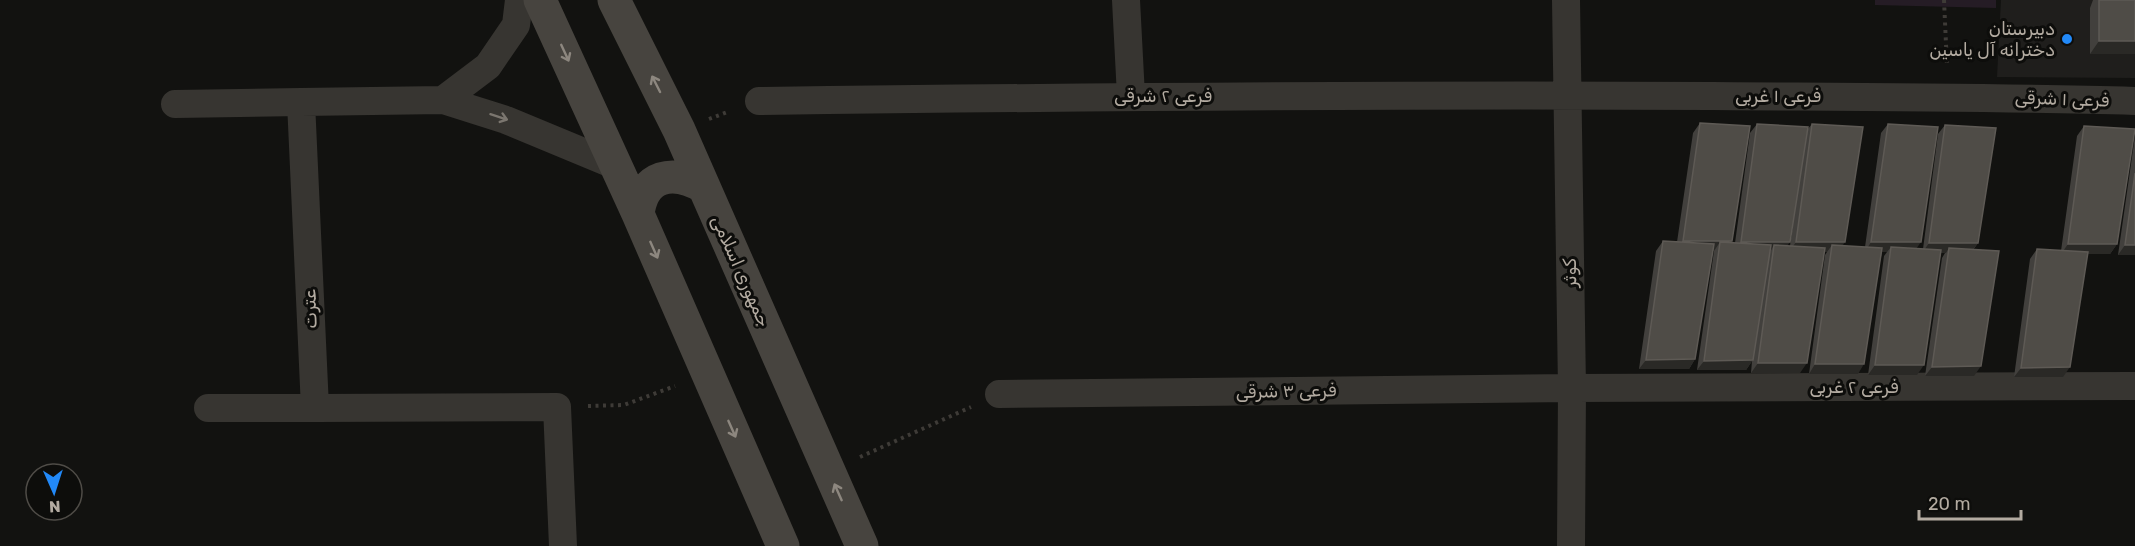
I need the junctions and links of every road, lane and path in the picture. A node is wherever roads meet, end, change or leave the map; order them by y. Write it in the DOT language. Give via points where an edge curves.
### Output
graph roads {
  1 [pos="519,0"];
  2 [pos="540,0"];
  3 [pos="614,0"];
  4 [pos="1126,0"];
  5 [pos="1566,0"];
  6 [pos="1944,0"];
  7 [pos="1567,95"];
  8 [pos="1131,96"];
  9 [pos="1948,97"];
  10 [pos="1989,97"];
  11 [pos="443,100"];
  12 [pos="759,101"];
  13 [pos="2135,101"];
  14 [pos="301,102"];
  15 [pos="175,104"];
  16 [pos="679,130"];
  17 [pos="617,166"];
  18 [pos="704,187"];
  19 [pos="638,214"];
  20 [pos="705,367"];
  21 [pos="2135,386"];
  22 [pos="1572,388"];
  23 [pos="999,394"];
  24 [pos="557,407"];
  25 [pos="208,408"];
  26 [pos="315,408"];
  27 [pos="829,471"];
  28 [pos="563,546"];
  29 [pos="783,546"];
  30 [pos="862,546"];
  31 [pos="1571,546"];
  1 -- 11 [label="street" via="516,25 488,66"];
  2 -- 17 [label="main road, one-way"];
  16 -- 3 [label="main road, جمهوری اسلامی, one-way"];
  4 -- 8 [label="street"];
  5 -- 7 [label="street, کوثر"];
  6 -- 9 [label="path"];
  7 -- 8 [label="street, فرعی ۲ شرقی"];
  7 -- 9 [label="street, فرعی ۱ غربی"];
  7 -- 22 [label="street, کوثر"];
  8 -- 12 [label="street, فرعی ۲ شرقی"];
  9 -- 10 [label="street, فرعی ۱ غربی"];
  10 -- 13 [label="street, فرعی ۱ شرقی"];
  11 -- 14 [label="street"];
  11 -- 17 [label="street, one-way" via="506,120"];
  12 -- 16 [label="path"];
  14 -- 15 [label="street"];
  14 -- 26 [label="street, عترت"];
  16 -- 17 [label="main road" via="672,156 664,165 641,173"];
  16 -- 18 [label="main road, جمهوری اسلامی"];
  17 -- 19 [label="main road"];
  18 -- 19 [label="main road" via="684,177 664,177 647,188"];
  18 -- 27 [label="main road, جمهوری اسلامی"];
  19 -- 20 [label="main road, one-way"];
  20 -- 24 [label="path" via="670,390 624,405"];
  20 -- 29 [label="main road, one-way"];
  21 -- 22 [label="street, فرعی ۲ غربی"];
  22 -- 23 [label="street, فرعی ۳ شرقی"];
  22 -- 31 [label="street, کوثر"];
  23 -- 27 [label="path"];
  24 -- 26 [label="street"];
  24 -- 28 [label="street"];
  25 -- 26 [label="street"];
  30 -- 27 [label="main road, جمهوری اسلامی, one-way"];
}
